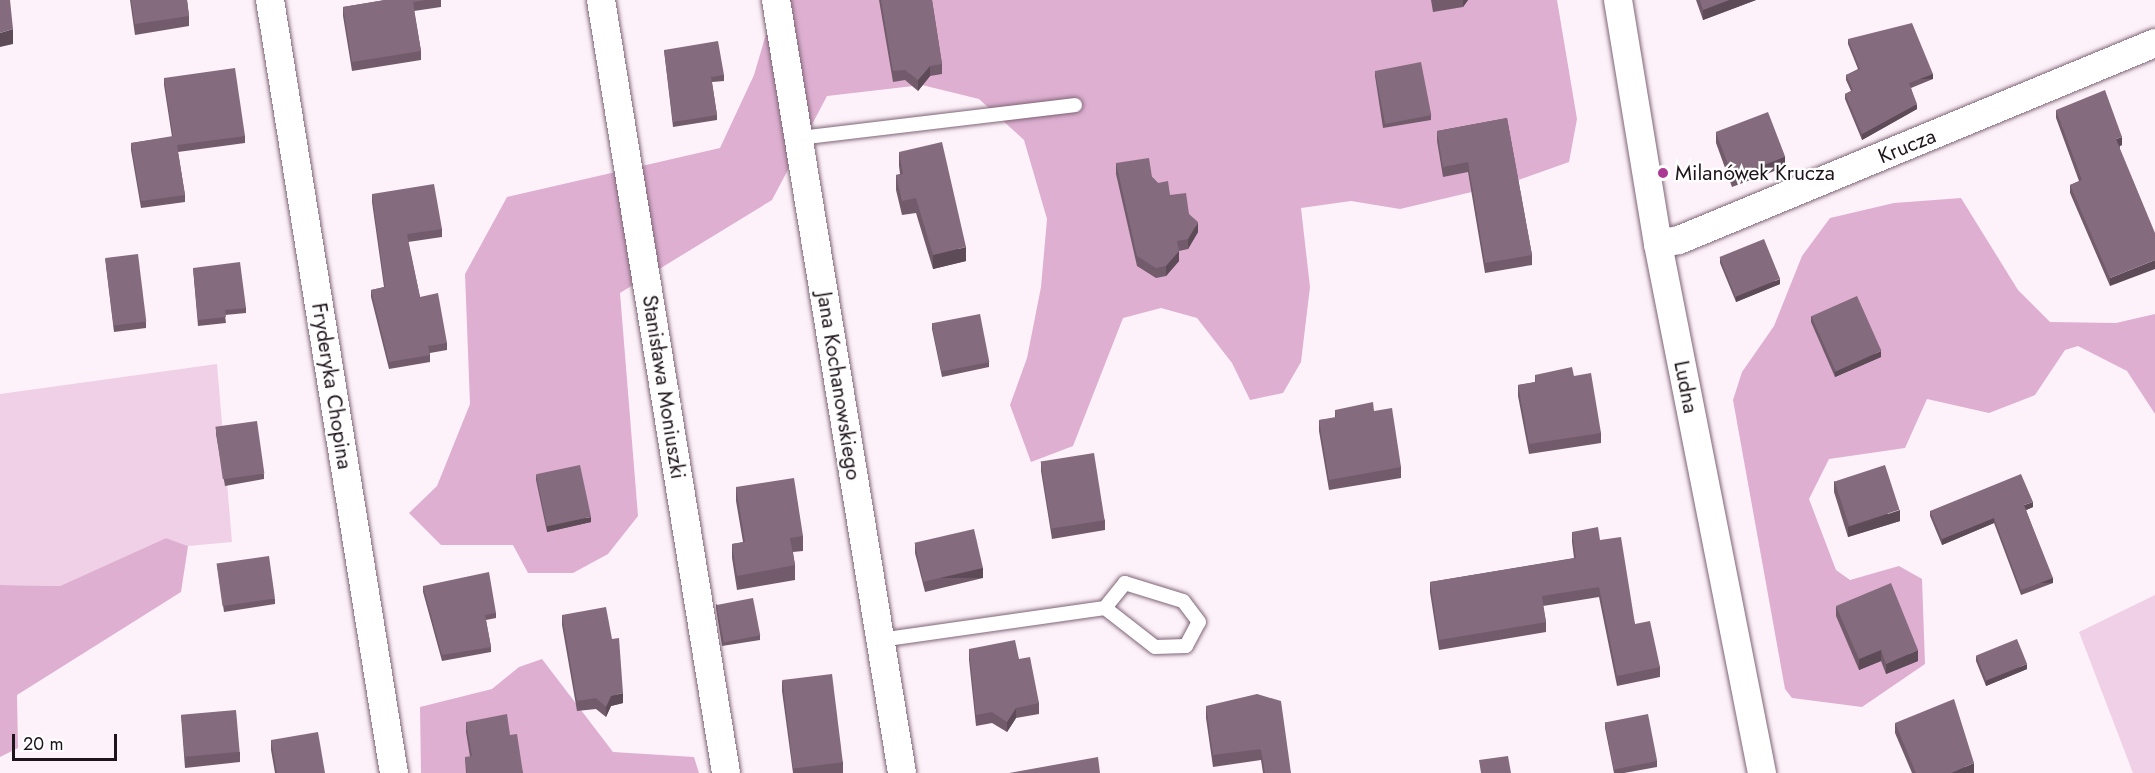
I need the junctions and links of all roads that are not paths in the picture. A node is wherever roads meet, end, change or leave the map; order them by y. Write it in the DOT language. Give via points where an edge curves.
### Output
graph roads {
  1 [pos="270,0"];
  2 [pos="601,0"];
  3 [pos="776,0"];
  4 [pos="1618,0"];
  5 [pos="2155,43"];
  6 [pos="1075,105"];
  7 [pos="799,138"];
  8 [pos="1658,244"];
  9 [pos="1105,608"];
  10 [pos="880,640"];
  11 [pos="394,773"];
  12 [pos="726,773"];
  13 [pos="902,773"];
  14 [pos="1762,773"];
  1 -- 11 [label="street, Fryderyka Chopina"];
  2 -- 12 [label="street, Stanisława Moniuszki"];
  3 -- 7 [label="street, Jana Kochanowskiego"];
  4 -- 8 [label="street, Ludna"];
  5 -- 8 [label="street, Krucza" via="1680,240"];
  6 -- 7 [label="lane"];
  7 -- 10 [label="street, Jana Kochanowskiego"];
  8 -- 14 [label="street, Ludna"];
  9 -- 9 [label="lane" via="1155,647 1186,646 1199,622 1183,602 1125,583"];
  9 -- 10 [label="lane"];
  10 -- 13 [label="street, Jana Kochanowskiego"];
}
